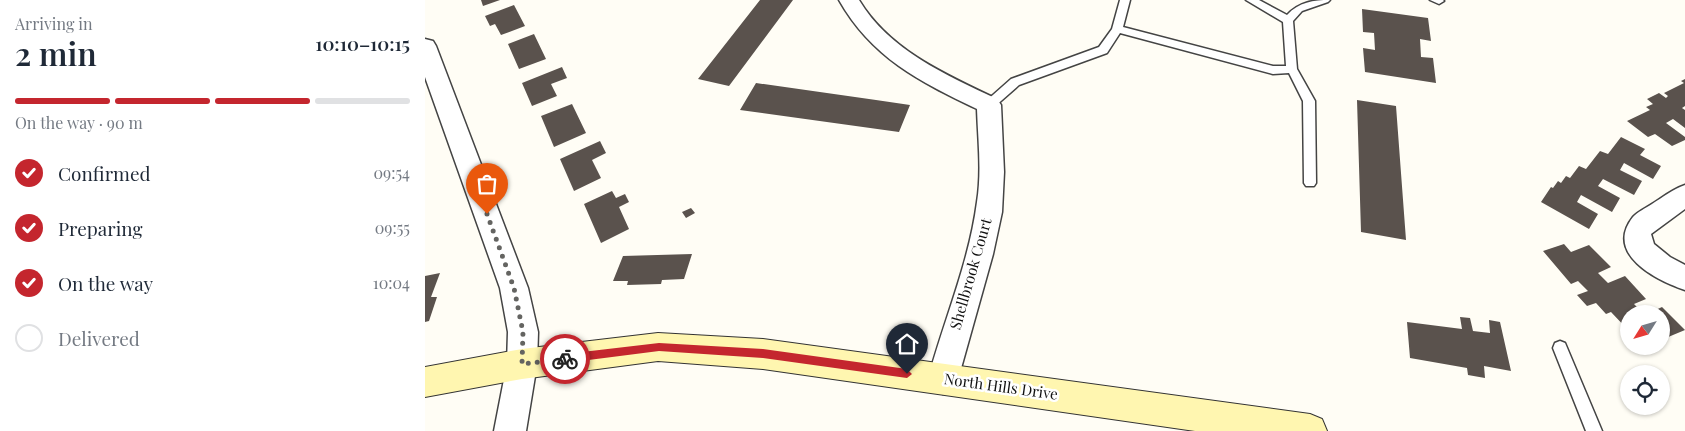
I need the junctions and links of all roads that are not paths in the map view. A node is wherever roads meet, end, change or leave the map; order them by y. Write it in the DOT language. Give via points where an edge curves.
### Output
graph roads {
  1 [pos="849,0"];
  2 [pos="1125,0"];
  3 [pos="1251,0"];
  4 [pos="1325,0"];
  5 [pos="1435,0"];
  6 [pos="1439,1"];
  7 [pos="1288,20"];
  8 [pos="1117,29"];
  9 [pos="425,46"];
  10 [pos="1292,69"];
  11 [pos="430,77"];
  12 [pos="989,105"];
  13 [pos="1310,182"];
  14 [pos="1685,195"];
  15 [pos="1685,278"];
  16 [pos="1560,348"];
  17 [pos="522,364"];
  18 [pos="943,379"];
  19 [pos="425,382"];
  20 [pos="510,431"];
  21 [pos="1310,431"];
  22 [pos="1594,431"];
  1 -- 12 [label="street" via="862,22 897,54"];
  2 -- 8 [label="lane"];
  3 -- 7 [label="lane"];
  4 -- 7 [label="lane" via="1298,9"];
  5 -- 6 [label="lane"];
  7 -- 10 [label="lane"];
  8 -- 10 [label="lane" via="1273,70"];
  8 -- 12 [label="lane" via="1103,50 1015,82"];
  9 -- 11 [label="street"];
  10 -- 13 [label="lane" via="1309,101"];
  11 -- 17 [label="street" via="514,288 523,332"];
  12 -- 18 [label="street, Shellbrook Court" via="992,184 989,213"];
  14 -- 15 [label="street" via="1643,224 1638,234 1639,247 1652,261"];
  16 -- 22 [label="lane"];
  17 -- 18 [label="main road, North Hills Drive" via="659,347 763,354"];
  17 -- 19 [label="main road, North Hills Drive"];
  17 -- 20 [label="street"];
  18 -- 21 [label="main road, North Hills Drive"];
}
